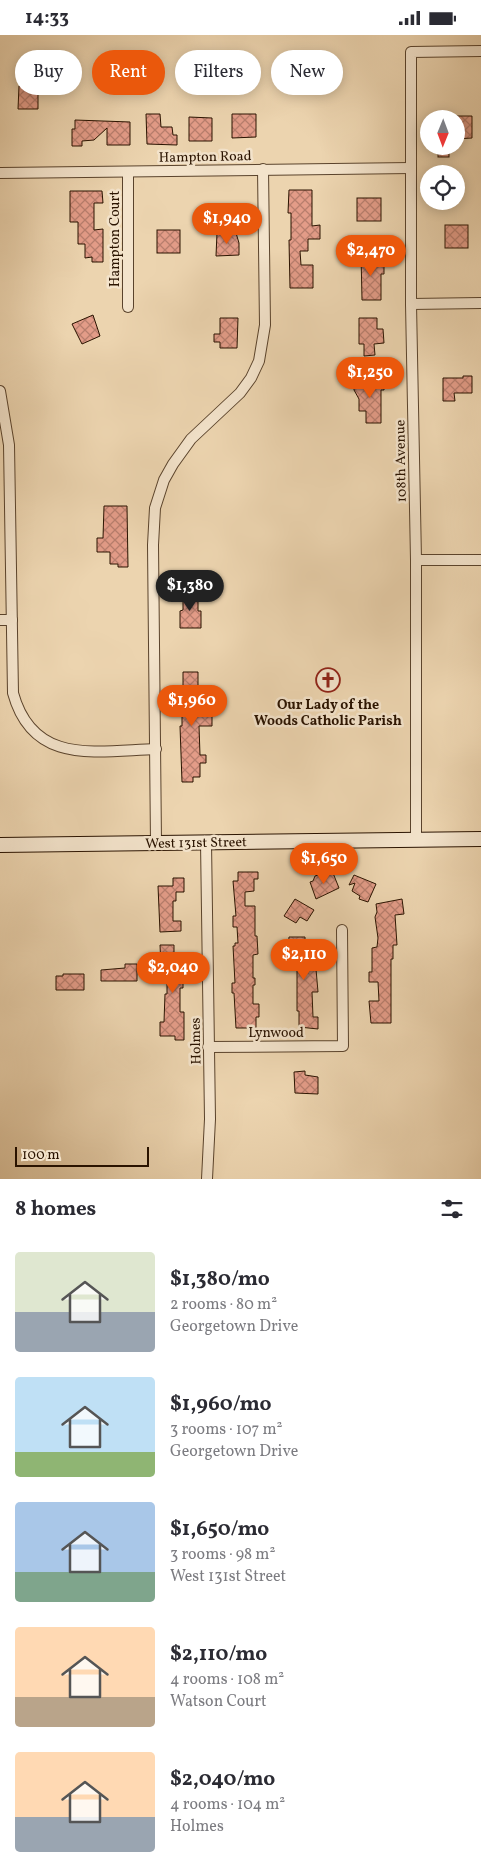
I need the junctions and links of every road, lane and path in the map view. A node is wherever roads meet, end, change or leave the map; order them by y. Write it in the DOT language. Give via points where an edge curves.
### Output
graph roads {
  1 [pos="481,51"];
  2 [pos="411,168"];
  3 [pos="263,169"];
  4 [pos="128,171"];
  5 [pos="0,173"];
  6 [pos="481,303"];
  7 [pos="411,304"];
  8 [pos="128,307"];
  9 [pos="0,391"];
  10 [pos="4,445"];
  11 [pos="416,560"];
  12 [pos="481,561"];
  13 [pos="0,620"];
  14 [pos="12,620"];
  15 [pos="156,749"];
  16 [pos="416,839"];
  17 [pos="481,839"];
  18 [pos="156,843"];
  19 [pos="206,843"];
  20 [pos="0,845"];
  21 [pos="342,930"];
  22 [pos="208,1047"];
  23 [pos="207,1179"];
  1 -- 2 [label="street, 108th Avenue" via="411,52"];
  2 -- 3 [label="street, Hampton Road"];
  2 -- 7 [label="street, 108th Avenue"];
  3 -- 4 [label="street, Hampton Road"];
  3 -- 15 [label="street" via="265,325 259,361 240,393 191,439 177,457 164,479 155,508"];
  4 -- 5 [label="street, Hampton Road"];
  4 -- 8 [label="street, Hampton Court"];
  6 -- 7 [label="street"];
  7 -- 11 [label="street, 108th Avenue"];
  9 -- 10 [label="street"];
  10 -- 14 [label="street"];
  11 -- 12 [label="street"];
  11 -- 16 [label="street, 108th Avenue"];
  13 -- 14 [label="street"];
  14 -- 15 [label="street" via="13,693 18,711 38,735 62,748 78,751"];
  15 -- 18 [label="street"];
  16 -- 17 [label="street, West 131st Street"];
  16 -- 19 [label="street, West 131st Street"];
  18 -- 19 [label="street, West 131st Street"];
  18 -- 20 [label="street, West 131st Street"];
  19 -- 22 [label="street, Holmes"];
  21 -- 22 [label="street, Lynwood" via="343,1046"];
  22 -- 23 [label="street, Holmes" via="210,1119"];
}
